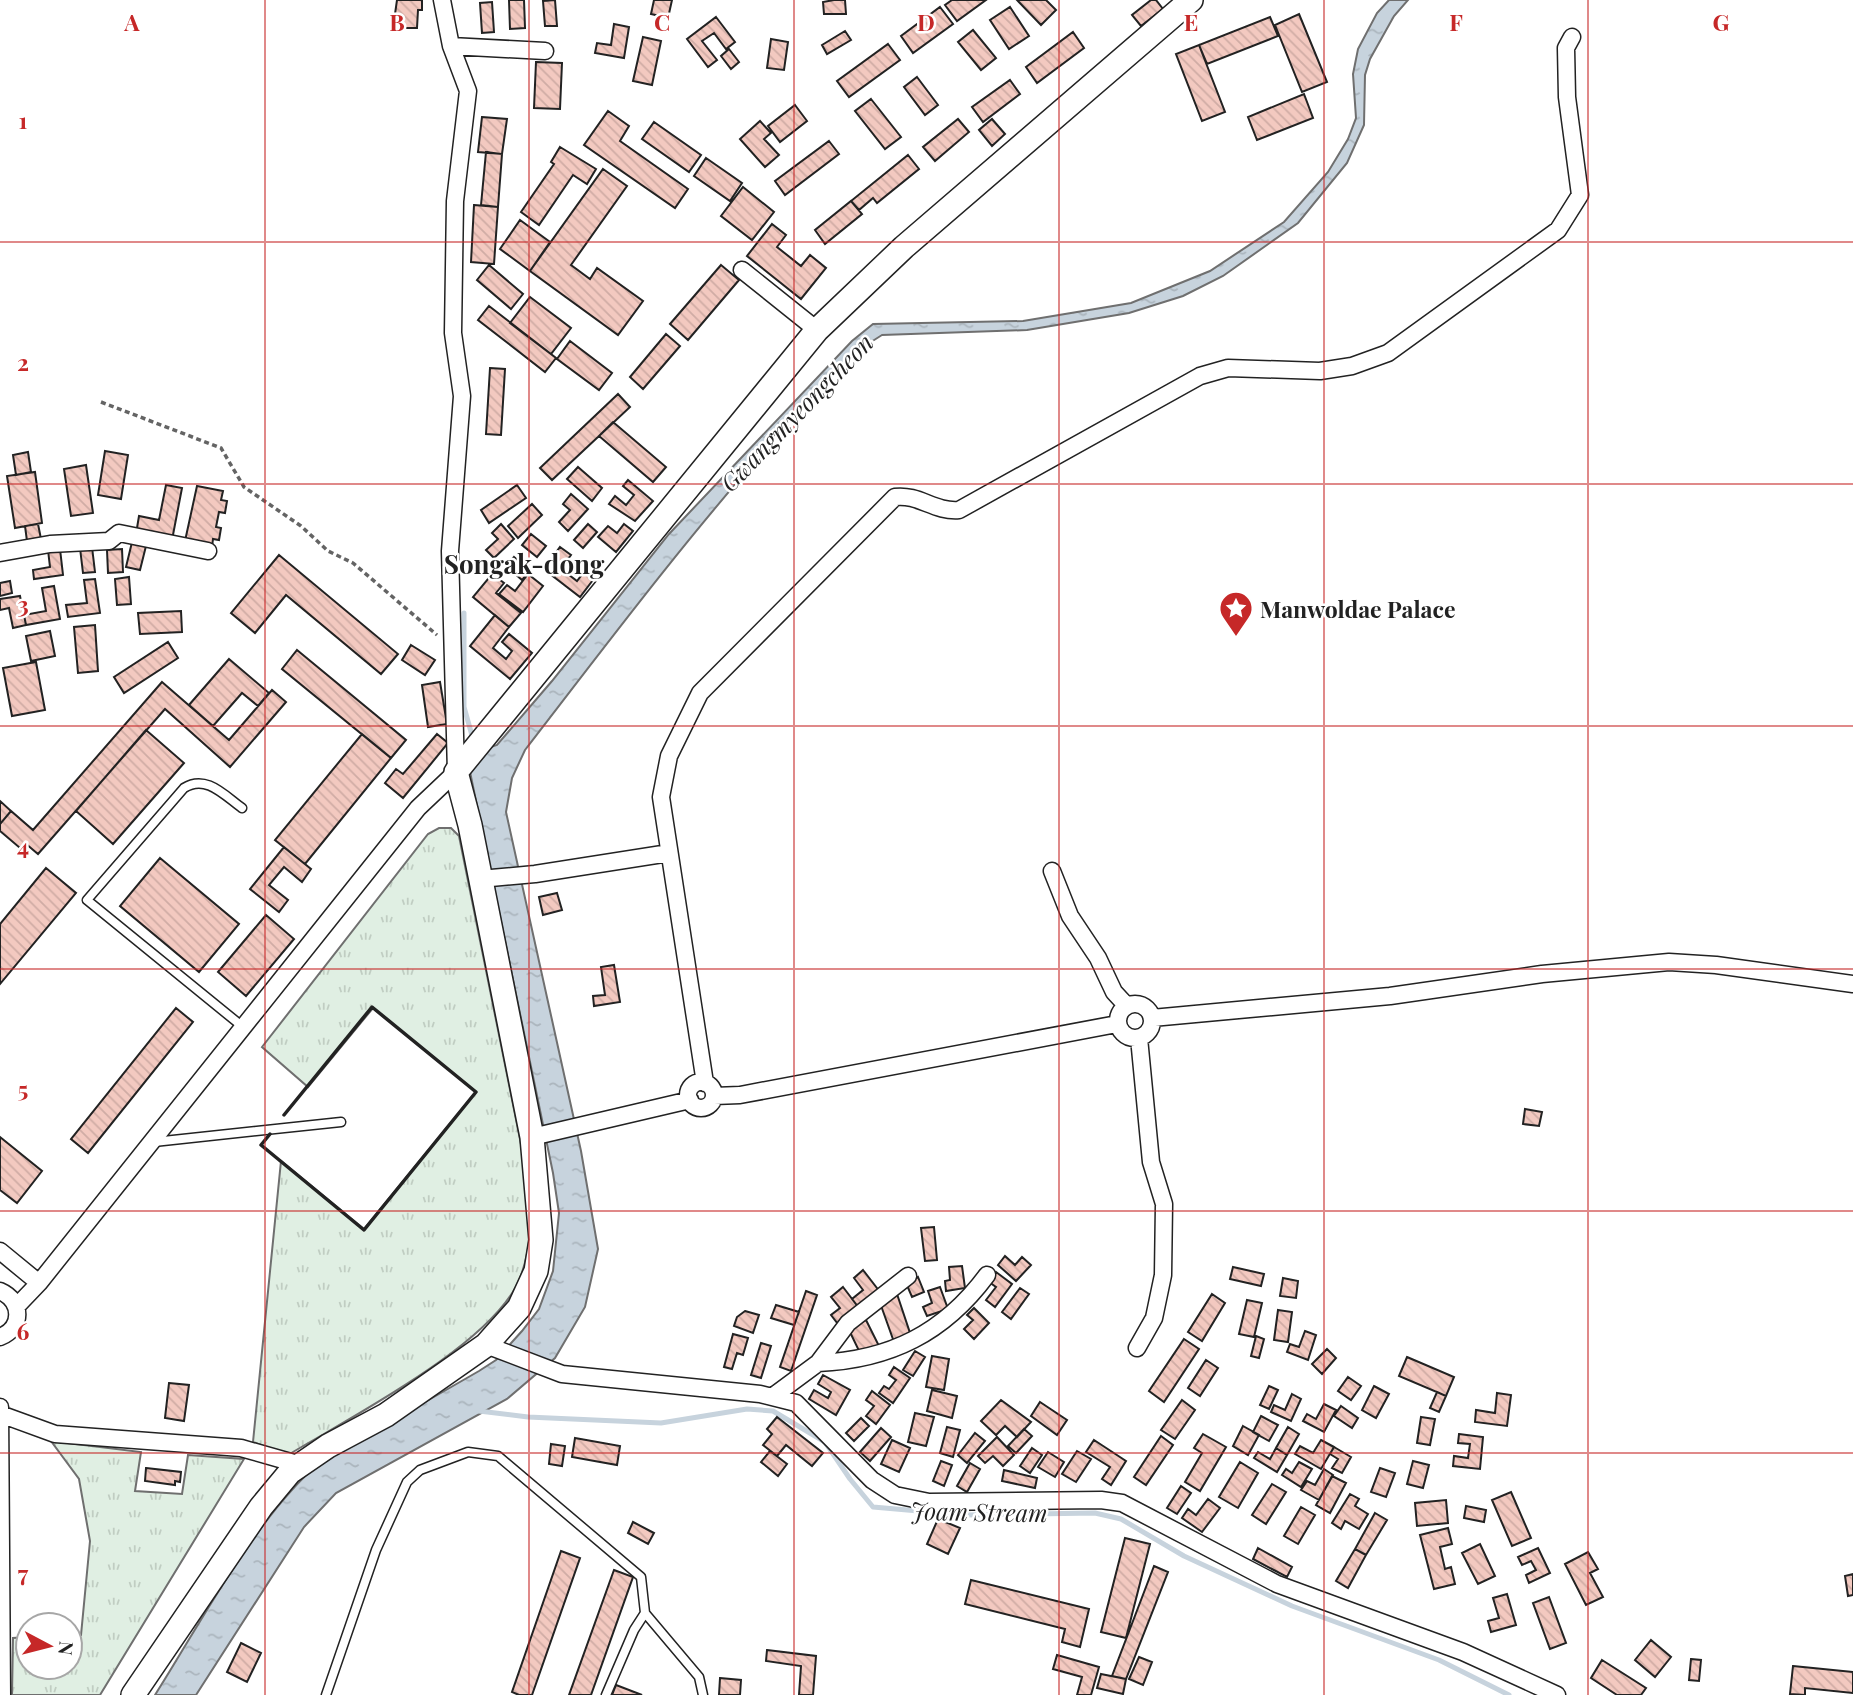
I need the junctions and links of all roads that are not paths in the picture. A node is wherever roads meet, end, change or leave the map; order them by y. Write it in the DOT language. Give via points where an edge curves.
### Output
graph roads {
  1 [pos="442,0"];
  2 [pos="1191,0"];
  3 [pos="1572,37"];
  4 [pos="451,46"];
  5 [pos="545,51"];
  6 [pos="742,270"];
  7 [pos="817,330"];
  8 [pos="208,551"];
  9 [pos="0,554"];
  10 [pos="467,758"];
  11 [pos="243,808"];
  12 [pos="668,853"];
  13 [pos="1052,871"];
  14 [pos="486,879"];
  15 [pos="1853,984"];
  16 [pos="1126,1005"];
  17 [pos="1152,1018"];
  18 [pos="1117,1024"];
  19 [pos="243,1027"];
  20 [pos="1139,1038"];
  21 [pos="710,1089"];
  22 [pos="341,1122"];
  23 [pos="539,1136"];
  24 [pos="151,1143"];
  25 [pos="0,1251"];
  26 [pos="908,1276"];
  27 [pos="987,1276"];
  28 [pos="39,1283"];
  29 [pos="0,1292"];
  30 [pos="17,1306"];
  31 [pos="0,1337"];
  32 [pos="494,1348"];
  33 [pos="1137,1348"];
  34 [pos="818,1363"];
  35 [pos="772,1397"];
  36 [pos="0,1404"];
  37 [pos="0,1414"];
  38 [pos="301,1465"];
  39 [pos="645,1613"];
  40 [pos="2,1695"];
  41 [pos="133,1695"];
  42 [pos="326,1695"];
  43 [pos="606,1695"];
  44 [pos="703,1695"];
  45 [pos="1557,1695"];
  1 -- 4 [label="street"];
  2 -- 7 [label="street" via="904,247"];
  3 -- 12 [label="street" via="1566,48 1567,97 1580,195 1558,230 1388,352 1352,366 1320,371 1228,368 1200,376 959,510 935,508 910,495 895,497 700,693 668,756 662,797"];
  4 -- 5 [label="street"];
  4 -- 10 [label="street" via="468,91 455,201 453,333 462,396 450,551 450,646 457,727"];
  6 -- 7 [label="street"];
  7 -- 10 [label="street"];
  8 -- 9 [label="street" via="119,533 109,541 50,544"];
  10 -- 14 [label="street"];
  10 -- 19 [label="street" via="418,808"];
  11 -- 19 [label="lane" via="206,783 184,788 87,900"];
  12 -- 14 [label="street"];
  12 -- 21 [label="street"];
  13 -- 16 [label="street" via="1070,916"];
  14 -- 23 [label="street"];
  15 -- 17 [label="street" via="1669,962 1390,996"];
  16 -- 17 [label="street" via="1138,1004"];
  16 -- 18 [label="street"];
  17 -- 20 [label="street" via="1151,1029"];
  18 -- 20 [label="street" via="1122,1034"];
  18 -- 21 [label="street" via="740,1095"];
  19 -- 24 [label="street"];
  20 -- 33 [label="street" via="1151,1162 1164,1204 1163,1275 1154,1318"];
  21 -- 23 [label="street" via="713,1101 704,1108 690,1100"];
  22 -- 24 [label="lane"];
  23 -- 32 [label="street" via="541,1240 536,1271"];
  24 -- 28 [label="street"];
  25 -- 28 [label="street"];
  26 -- 34 [label="street" via="848,1323"];
  27 -- 34 [label="street" via="966,1303 936,1329 869,1357"];
  28 -- 30 [label="street"];
  29 -- 30 [label="street"];
  30 -- 31 [label="street" via="14,1327"];
  32 -- 35 [label="street" via="549,1371"];
  32 -- 38 [label="street"];
  34 -- 35 [label="street"];
  35 -- 45 [label="street" via="796,1403 872,1480 895,1495 929,1502 1122,1503 1277,1584 1463,1652"];
  36 -- 37 [label="street"];
  37 -- 38 [label="street" via="55,1434 241,1448"];
  37 -- 40 [label="street"];
  38 -- 41 [label="street" via="261,1507"];
  39 -- 42 [label="lane" via="641,1577 498,1456 468,1452 420,1470 407,1482 376,1550"];
  39 -- 43 [label="lane"];
  39 -- 44 [label="lane" via="699,1676"];
}
